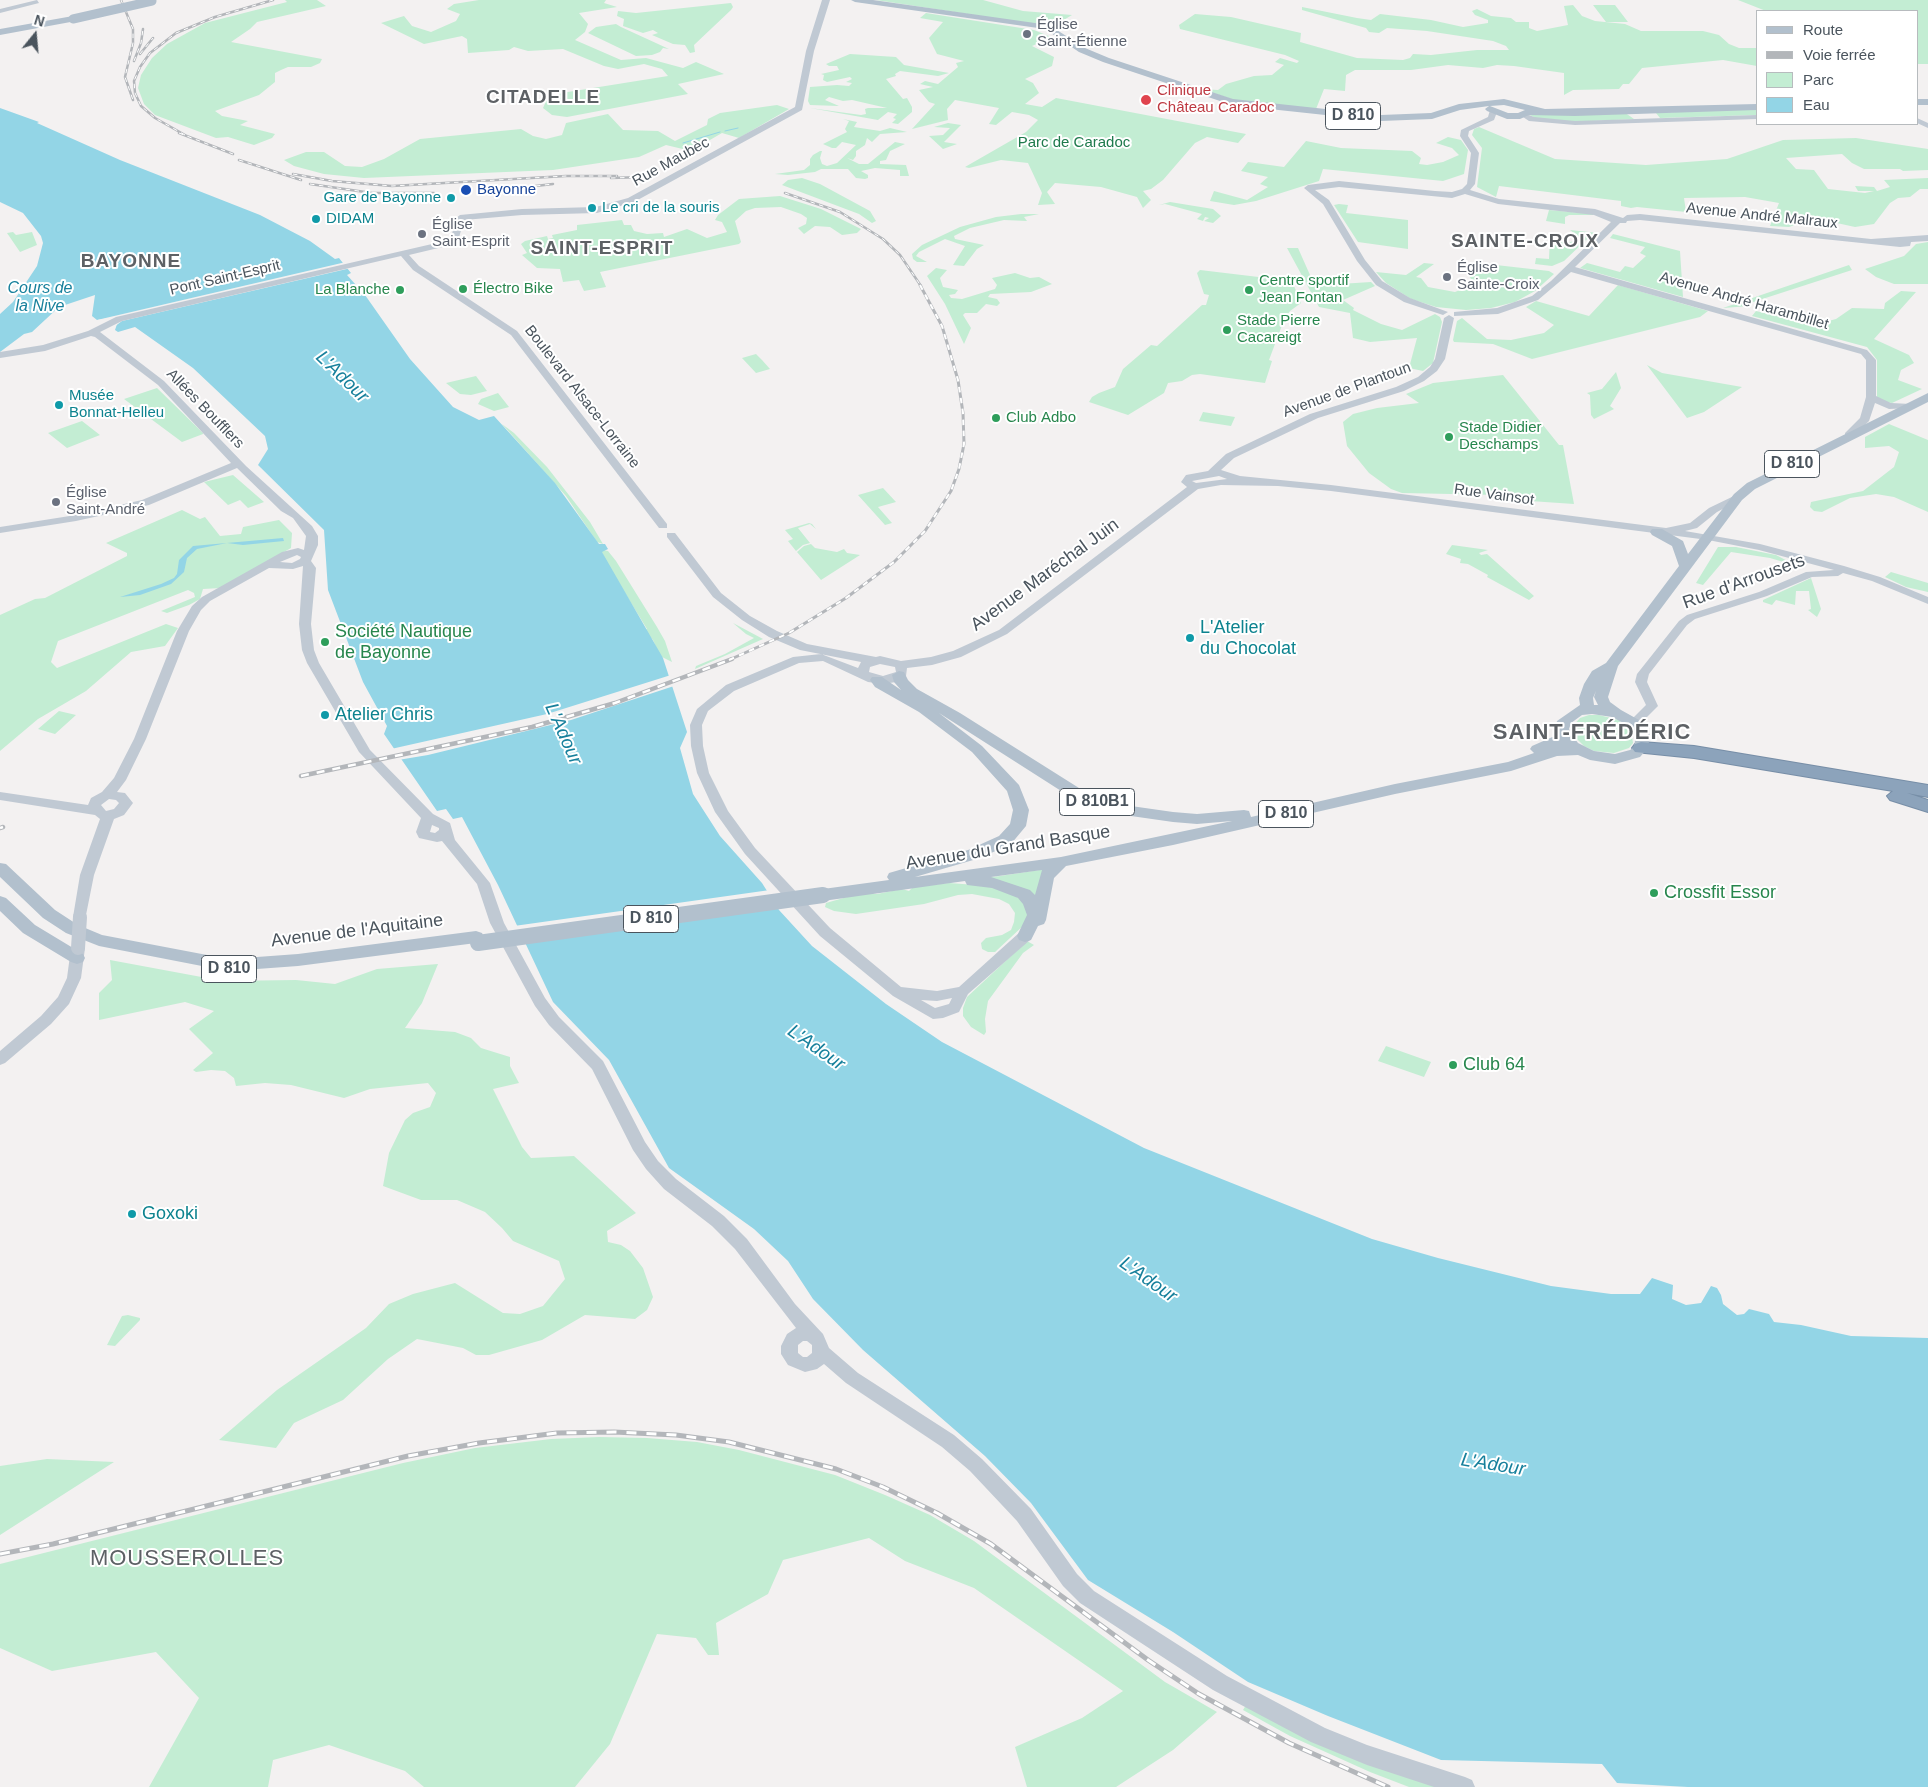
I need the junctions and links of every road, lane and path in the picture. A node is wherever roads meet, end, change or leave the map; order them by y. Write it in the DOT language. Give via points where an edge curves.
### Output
graph roads {
  1 [pos="36,0"];
  2 [pos="154,0"];
  3 [pos="835,0"];
  4 [pos="845,0"];
  5 [pos="857,0"];
  6 [pos="824,3"];
  7 [pos="0,10"];
  8 [pos="0,31"];
  9 [pos="1756,107"];
  10 [pos="1491,108"];
  11 [pos="1654,110"];
  12 [pos="1525,111"];
  13 [pos="1624,111"];
  14 [pos="1507,116"];
  15 [pos="1756,117"];
  16 [pos="1639,121"];
  17 [pos="1659,121"];
  18 [pos="1474,124"];
  19 [pos="1465,191"];
  20 [pos="1613,218"];
  21 [pos="457,234"];
  22 [pos="1928,238"];
  23 [pos="404,254"];
  24 [pos="416,268"];
  25 [pos="1568,268"];
  26 [pos="1450,315"];
  27 [pos="91,333"];
  28 [pos="109,344"];
  29 [pos="0,355"];
  30 [pos="1871,397"];
  31 [pos="1928,397"];
  32 [pos="1907,406"];
  33 [pos="1849,435"];
  34 [pos="238,464"];
  35 [pos="1220,477"];
  36 [pos="1191,485"];
  37 [pos="1738,497"];
  38 [pos="0,530"];
  39 [pos="1657,532"];
  40 [pos="1708,538"];
  41 [pos="295,559"];
  42 [pos="1686,566"];
  43 [pos="1840,570"];
  44 [pos="1928,601"];
  45 [pos="748,619"];
  46 [pos="804,648"];
  47 [pos="821,658"];
  48 [pos="875,661"];
  49 [pos="1611,666"];
  50 [pos="771,670"];
  51 [pos="900,670"];
  52 [pos="863,674"];
  53 [pos="877,680"];
  54 [pos="1583,710"];
  55 [pos="1633,725"];
  56 [pos="961,728"];
  57 [pos="1565,737"];
  58 [pos="140,739"];
  59 [pos="1579,750"];
  60 [pos="1769,765"];
  61 [pos="1881,783"];
  62 [pos="1928,787"];
  63 [pos="1928,791"];
  64 [pos="0,796"];
  65 [pos="122,798"];
  66 [pos="102,806"];
  67 [pos="1928,806"];
  68 [pos="1244,816"];
  69 [pos="1061,862"];
  70 [pos="0,868"];
  71 [pos="884,881"];
  72 [pos="916,882"];
  73 [pos="0,884"];
  74 [pos="821,892"];
  75 [pos="0,902"];
  76 [pos="80,917"];
  77 [pos="1025,936"];
  78 [pos="477,940"];
  79 [pos="78,953"];
  80 [pos="963,991"];
  81 [pos="898,992"];
  82 [pos="0,1059"];
  83 [pos="788,1309"];
  84 [pos="812,1336"];
  85 [pos="792,1340"];
  86 [pos="817,1357"];
  87 [pos="1465,1787"];
  1 -- 7 [label="main road"];
  2 -- 8 [label="main road, bridge" via="73,19"];
  3 -- 6 [label="main road, Rue Maubèc"];
  4 -- 5 [label="main road, D 810"];
  5 -- 10 [label="main road, D 810" via="1050,29 1061,38 1106,60 1232,102 1381,118 1432,116 1467,106"];
  6 -- 21 [label="main road, Rue Maubèc" via="807,62 799,108 631,200 586,211 522,212 460,218"];
  9 -- 11 [label="main road"];
  10 -- 12 [label="main road" via="1510,102"];
  10 -- 14 [label="main road"];
  10 -- 18 [label="main road" via="1491,118"];
  11 -- 13 [label="main road"];
  11 -- 17 [label="main road"];
  12 -- 13 [label="main road"];
  12 -- 14 [label="main road"];
  12 -- 16 [label="main road" via="1532,119 1576,123"];
  13 -- 16 [label="main road"];
  14 -- 18 [label="main road"];
  15 -- 17 [label="main road"];
  16 -- 17 [label="main road"];
  18 -- 19 [label="main road" via="1464,133 1476,153 1470,184"];
  19 -- 20 [label="main road" via="1498,201 1595,212"];
  19 -- 26 [label="main road" via="1452,195 1339,184 1308,188 1326,202 1379,283 1407,300"];
  20 -- 22 [label="main road, Avenue André Malraux" via="1624,221 1640,217 1871,242"];
  20 -- 25 [label="main road"];
  21 -- 23 [label="main road, Pont Saint-Esprit" via="448,242"];
  23 -- 24 [label="main road"];
  23 -- 27 [label="main road, Pont Saint-Esprit" via="119,319"];
  24 -- 45 [label="main road, Boulevard Alsace-Lorraine" via="514,333 717,595"];
  25 -- 26 [label="main road" via="1546,290 1524,303 1498,311"];
  25 -- 30 [label="main road, Avenue André Harambillet" via="1860,350 1871,360"];
  26 -- 35 [label="main road, Avenue de Plantoun" via="1440,359 1434,369 1421,379 1394,391 1314,416 1247,448 1226,465"];
  27 -- 28 [label="main road, Allées Boufflers"];
  27 -- 29 [label="main road, Pont Saint-Esprit" via="45,348"];
  28 -- 34 [label="main road, Allées Boufflers" via="161,382"];
  30 -- 32 [label="main road" via="1888,406"];
  30 -- 33 [label="main road, Avenue André Harambillet" via="1865,419"];
  31 -- 32 [label="main road, D 810"];
  32 -- 33 [label="main road, D 810"];
  33 -- 37 [label="main road, D 810" via="1751,486"];
  34 -- 38 [label="main road" via="152,501"];
  34 -- 41 [label="main road, Allées Boufflers" via="292,514 303,534"];
  35 -- 36 [label="main road, Rue Vainsot"];
  35 -- 39 [label="main road, Rue Vainsot"];
  36 -- 51 [label="main road, Avenue Maréchal Juin" via="1174,502 1003,632 957,654"];
  37 -- 39 [label="main road" via="1713,510 1693,526"];
  37 -- 40 [label="main road, D 810"];
  39 -- 40 [label="main road, Rue Vainsot"];
  39 -- 42 [label="main road" via="1678,544"];
  40 -- 42 [label="main road, D 810"];
  40 -- 43 [label="main road, Rue d'Arrousets" via="1760,547"];
  41 -- 58 [label="main road" via="270,565 206,599 196,608 183,631"];
  41 -- 83 [label="main road" via="308,579 305,636 313,663 365,752 482,883 497,923 540,1002 598,1065 652,1165 741,1244"];
  42 -- 49 [label="main road, D 810"];
  43 -- 44 [label="main road, Rue d'Arrousets" via="1876,579"];
  43 -- 55 [label="main road, Rue d'Arrousets" via="1810,574 1763,594 1691,617 1674,633 1643,674 1641,682 1652,706"];
  45 -- 46 [label="main road"];
  46 -- 47 [label="main road"];
  46 -- 48 [label="main road"];
  46 -- 50 [label="main road"];
  47 -- 50 [label="main road" via="797,660"];
  47 -- 52 [label="main road"];
  48 -- 51 [label="main road" via="892,661"];
  48 -- 52 [label="main road" via="863,667"];
  49 -- 54 [label="main road, D 810" via="1597,674"];
  49 -- 55 [label="main road, D 810" via="1601,697 1604,704"];
  50 -- 81 [label="main road" via="730,688 703,709 696,725 703,773 722,812 750,851 825,932"];
  51 -- 53 [label="main road" via="888,680"];
  51 -- 56 [label="main road" via="901,682"];
  52 -- 53 [label="main road"];
  53 -- 56 [label="main road"];
  54 -- 55 [label="main road" via="1603,710"];
  54 -- 57 [label="main road" via="1564,721"];
  55 -- 59 [label="main road" via="1626,757 1616,759"];
  55 -- 60 [label="highway" via="1694,752"];
  56 -- 68 [label="main road, D 810B1" via="1074,792 1110,806 1172,817"];
  56 -- 71 [label="main road" via="1014,789 1021,810 1018,826 1005,840 991,847"];
  57 -- 59 [label="main road"];
  57 -- 68 [label="main road, Avenue du Grand Basque / D 810" via="1502,759"];
  58 -- 65 [label="main road"];
  58 -- 66 [label="main road" via="120,780"];
  59 -- 69 [label="main road, Avenue du Grand Basque / D 810" via="1556,752 1511,766"];
  60 -- 61 [label="highway"];
  60 -- 67 [label="highway"];
  61 -- 62 [label="highway"];
  61 -- 63 [label="highway"];
  64 -- 66 [label="main road"];
  65 -- 66 [label="main road"];
  65 -- 66 [label="main road" via="126,803 123,809"];
  66 -- 76 [label="main road"];
  68 -- 71 [label="main road, Avenue du Grand Basque / D 810" via="1093,850"];
  69 -- 72 [label="main road, Avenue du Grand Basque / D 810"];
  69 -- 77 [label="main road" via="1046,878 1039,920"];
  70 -- 78 [label="main road, Avenue de l'Aquitaine / D 810" via="49,914 72,930 108,942 207,961 257,963 298,960"];
  71 -- 74 [label="main road, Avenue du Grand Basque / D 810"];
  72 -- 74 [label="main road, Avenue du Grand Basque / D 810"];
  72 -- 77 [label="main road" via="974,881 1024,894 1034,909 1033,920"];
  73 -- 78 [label="main road, Avenue de l'Aquitaine / D 810" via="48,923 75,938 118,951 205,967 255,970 298,967"];
  74 -- 78 [label="main road, D 810, bridge"];
  75 -- 79 [label="main road" via="29,929"];
  76 -- 79 [label="main road, bridge"];
  77 -- 80 [label="main road"];
  79 -- 82 [label="main road" via="74,978 64,1000 46,1020"];
  80 -- 81 [label="main road" via="937,996"];
  80 -- 81 [label="main road" via="954,1008 933,1014"];
  83 -- 84 [label="main road"];
  83 -- 85 [label="main road"];
  84 -- 85 [label="main road" via="799,1335"];
  84 -- 86 [label="main road" via="819,1340"];
  85 -- 86 [label="main road" via="788,1352 792,1359 799,1363"];
  86 -- 87 [label="main road" via="948,1441 1024,1515 1070,1580 1088,1597 1155,1643 1220,1683 1318,1735 1367,1755"];
}
